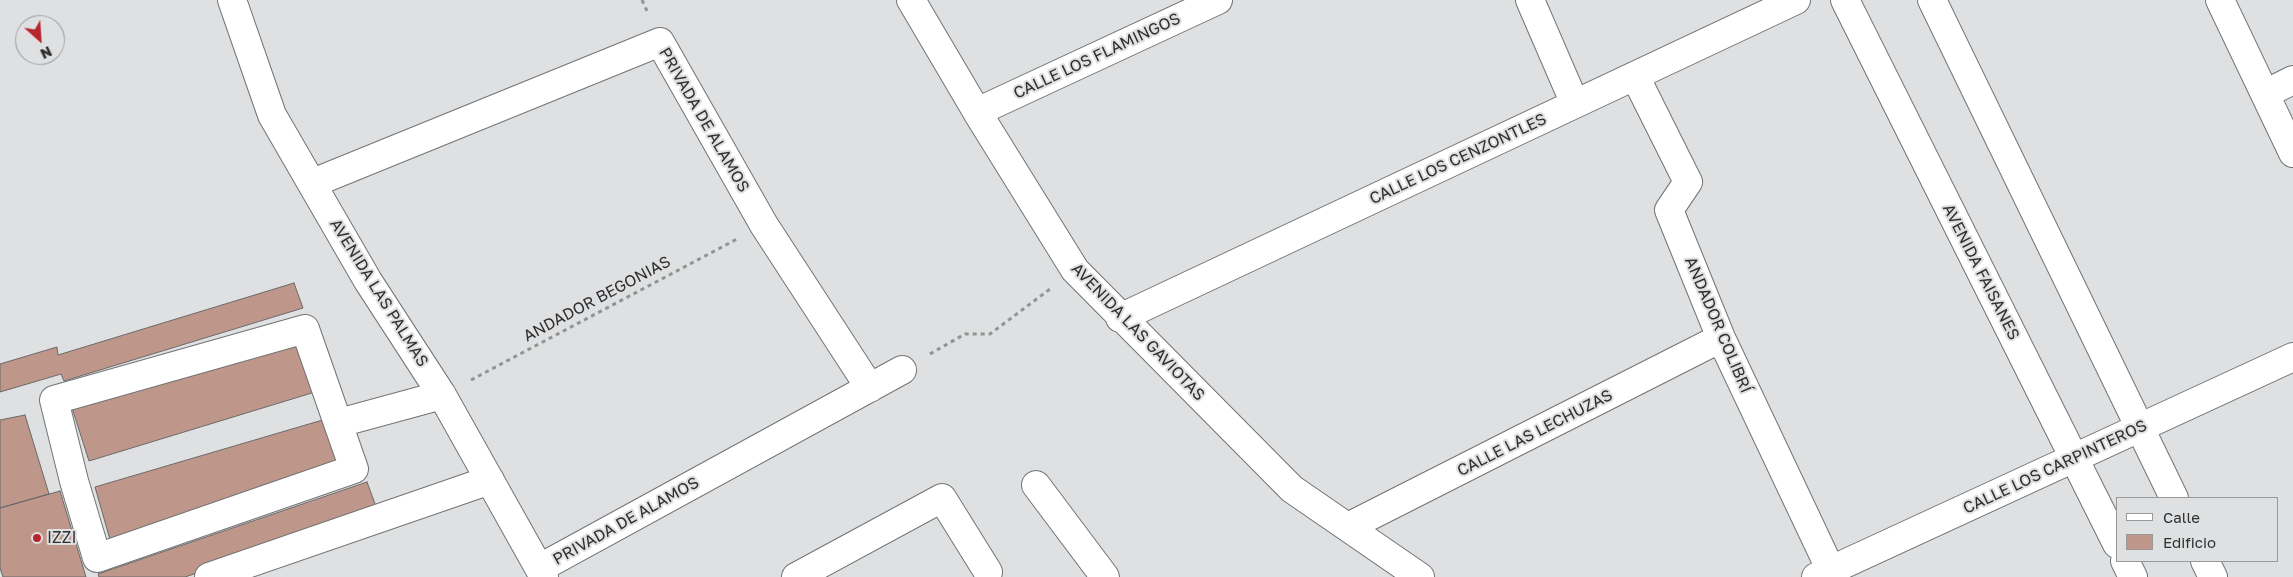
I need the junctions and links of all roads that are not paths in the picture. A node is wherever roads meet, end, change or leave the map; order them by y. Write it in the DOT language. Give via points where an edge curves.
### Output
graph roads {
  1 [pos="232,0"];
  2 [pos="911,0"];
  3 [pos="1218,0"];
  4 [pos="1530,0"];
  5 [pos="1796,0"];
  6 [pos="1845,0"];
  7 [pos="1932,0"];
  8 [pos="2220,0"];
  9 [pos="1635,76"];
  10 [pos="2293,80"];
  11 [pos="2265,94"];
  12 [pos="1575,104"];
  13 [pos="977,112"];
  14 [pos="2293,153"];
  15 [pos="313,183"];
  16 [pos="1120,318"];
  17 [pos="1721,338"];
  18 [pos="2293,357"];
  19 [pos="902,370"];
  20 [pos="870,388"];
  21 [pos="442,395"];
  22 [pos="339,423"];
  23 [pos="2139,428"];
  24 [pos="2074,458"];
  25 [pos="492,484"];
  26 [pos="1036,485"];
  27 [pos="2174,497"];
  28 [pos="1348,527"];
  29 [pos="2116,542"];
  30 [pos="2126,562"];
  31 [pos="2206,562"];
  32 [pos="542,573"];
  33 [pos="986,575"];
  34 [pos="1827,575"];
  35 [pos="209,577"];
  36 [pos="267,577"];
  37 [pos="796,577"];
  38 [pos="1105,577"];
  39 [pos="1420,577"];
  40 [pos="2133,577"];
  41 [pos="2213,577"];
  1 -- 15 [label="street, AVENIDA LAS PALMAS" via="272,115"];
  2 -- 13 [label="street, AVENIDA LAS GAVIOTAS"];
  3 -- 13 [label="street, CALLE LOS FLAMINGOS"];
  4 -- 12 [label="street"];
  5 -- 9 [label="street, CALLE LOS CENZONTLES"];
  6 -- 24 [label="street, AVENIDA FAISANES"];
  7 -- 23 [label="street"];
  8 -- 11 [label="street"];
  9 -- 12 [label="street, CALLE LOS CENZONTLES"];
  9 -- 17 [label="street, ANDADOR COLIBRÍ" via="1688,182 1669,210"];
  10 -- 11 [label="street"];
  11 -- 14 [label="street"];
  12 -- 16 [label="street, CALLE LOS CENZONTLES"];
  13 -- 16 [label="street, AVENIDA LAS GAVIOTAS" via="1075,270"];
  15 -- 20 [label="street, PRIVADA DE ALAMOS" via="660,42 764,225"];
  15 -- 21 [label="street, AVENIDA LAS PALMAS" via="368,281"];
  16 -- 28 [label="street, AVENIDA LAS GAVIOTAS" via="1292,489"];
  17 -- 28 [label="street, CALLE LAS LECHUZAS"];
  17 -- 34 [label="street, ANDADOR COLIBRÍ"];
  18 -- 23 [label="street, CALLE LOS CARPINTEROS"];
  19 -- 20 [label="street, PRIVADA DE ALAMOS"];
  20 -- 32 [label="street, PRIVADA DE ALAMOS"];
  21 -- 22 [label="street"];
  21 -- 25 [label="street, AVENIDA LAS PALMAS"];
  22 -- 22 [label="street" via="354,468 97,558 54,400 305,329"];
  23 -- 24 [label="street, CALLE LOS CARPINTEROS"];
  23 -- 27 [label="street"];
  24 -- 29 [label="street, AVENIDA FAISANES"];
  24 -- 34 [label="street, CALLE LOS CARPINTEROS"];
  25 -- 32 [label="street, AVENIDA LAS PALMAS"];
  25 -- 35 [label="street"];
  25 -- 36 [label="street"];
  26 -- 38 [label="street"];
  28 -- 39 [label="street, AVENIDA LAS GAVIOTAS"];
  30 -- 40 [label="street"];
  31 -- 41 [label="street"];
  33 -- 37 [label="street" via="942,498"];
}
